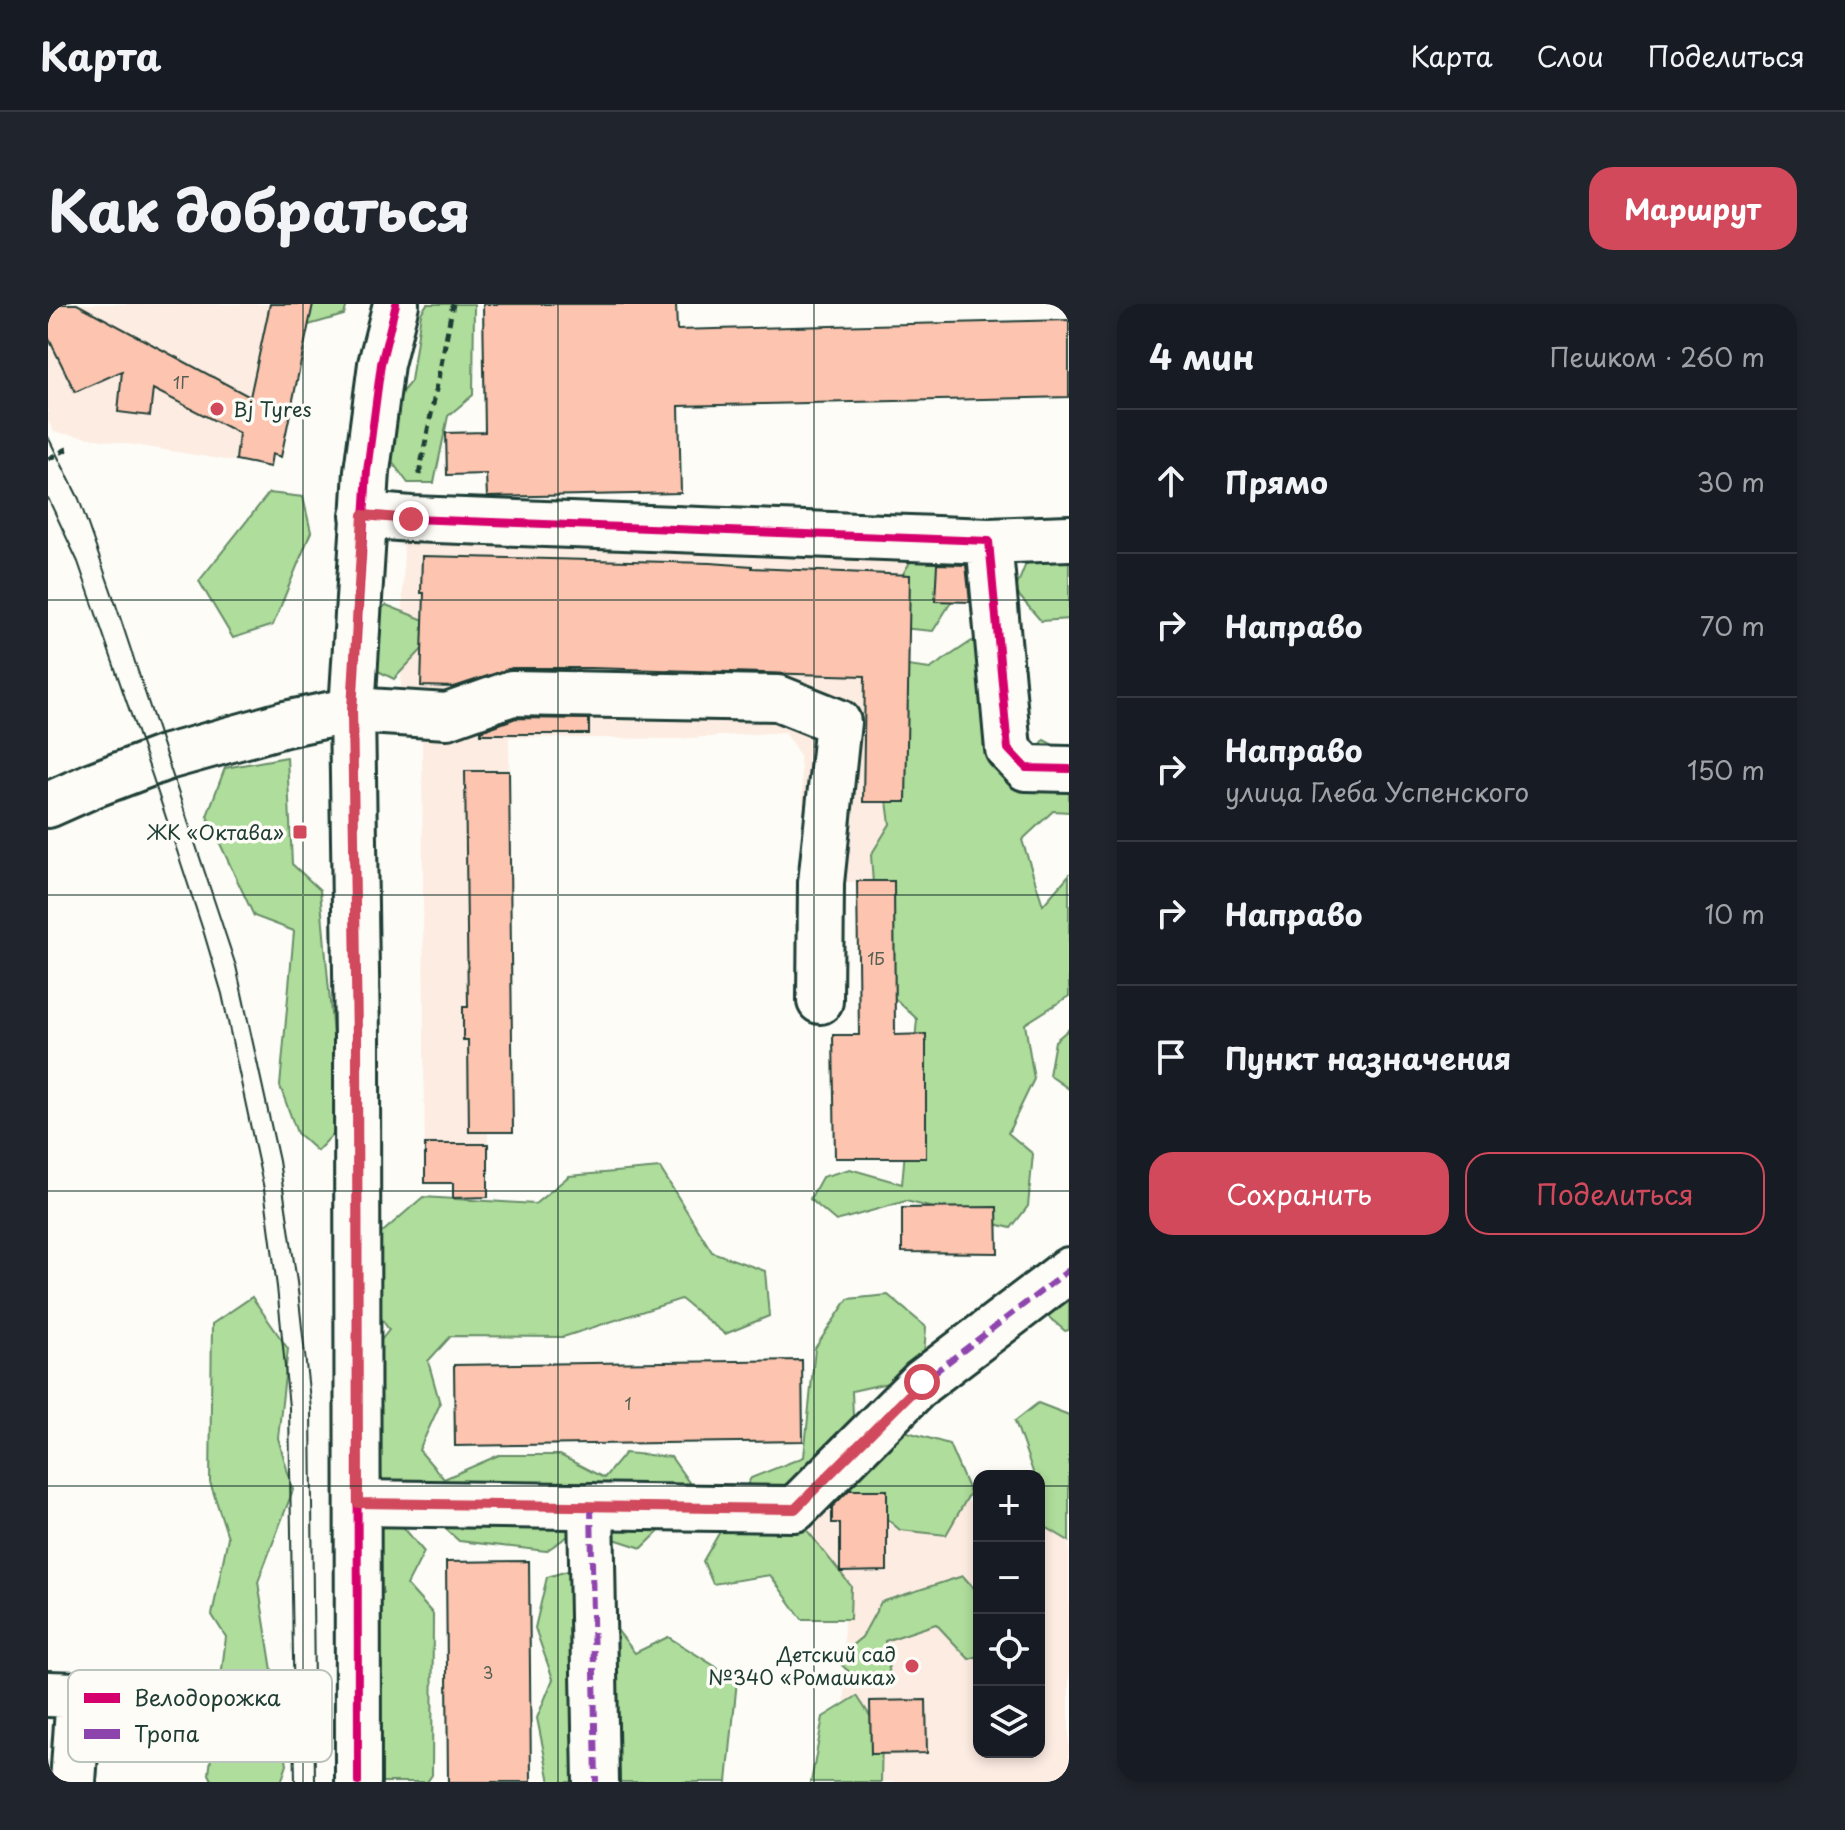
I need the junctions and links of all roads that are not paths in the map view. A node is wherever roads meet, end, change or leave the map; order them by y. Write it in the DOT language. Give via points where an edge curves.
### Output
graph roads {
  1 [pos="396,304"];
  2 [pos="363,515"];
  3 [pos="1069,538"];
  4 [pos="989,541"];
  5 [pos="352,710"];
  6 [pos="1069,769"];
  7 [pos="48,805"];
  8 [pos="820,1001"];
  9 [pos="1069,1270"];
  10 [pos="358,1503"];
  11 [pos="591,1506"];
  12 [pos="48,1694"];
  13 [pos="68,1695"];
  14 [pos="74,1762"];
  15 [pos="73,1782"];
  16 [pos="358,1782"];
  17 [pos="596,1782"];
  1 -- 2 [label="street" via="381,364"];
  2 -- 4 [label="street"];
  2 -- 5 [label="street"];
  3 -- 4 [label="street"];
  4 -- 6 [label="street" via="1008,749 1026,768"];
  5 -- 7 [label="street" via="167,757"];
  5 -- 8 [label="street" via="447,716 512,693 762,697 778,698 838,722 821,883"];
  5 -- 10 [label="street"];
  9 -- 11 [label="street" via="922,1382 795,1509"];
  10 -- 11 [label="street"];
  10 -- 16 [label="street"];
  11 -- 17 [label="street"];
  12 -- 13 [label="street"];
  14 -- 15 [label="street"];
}
